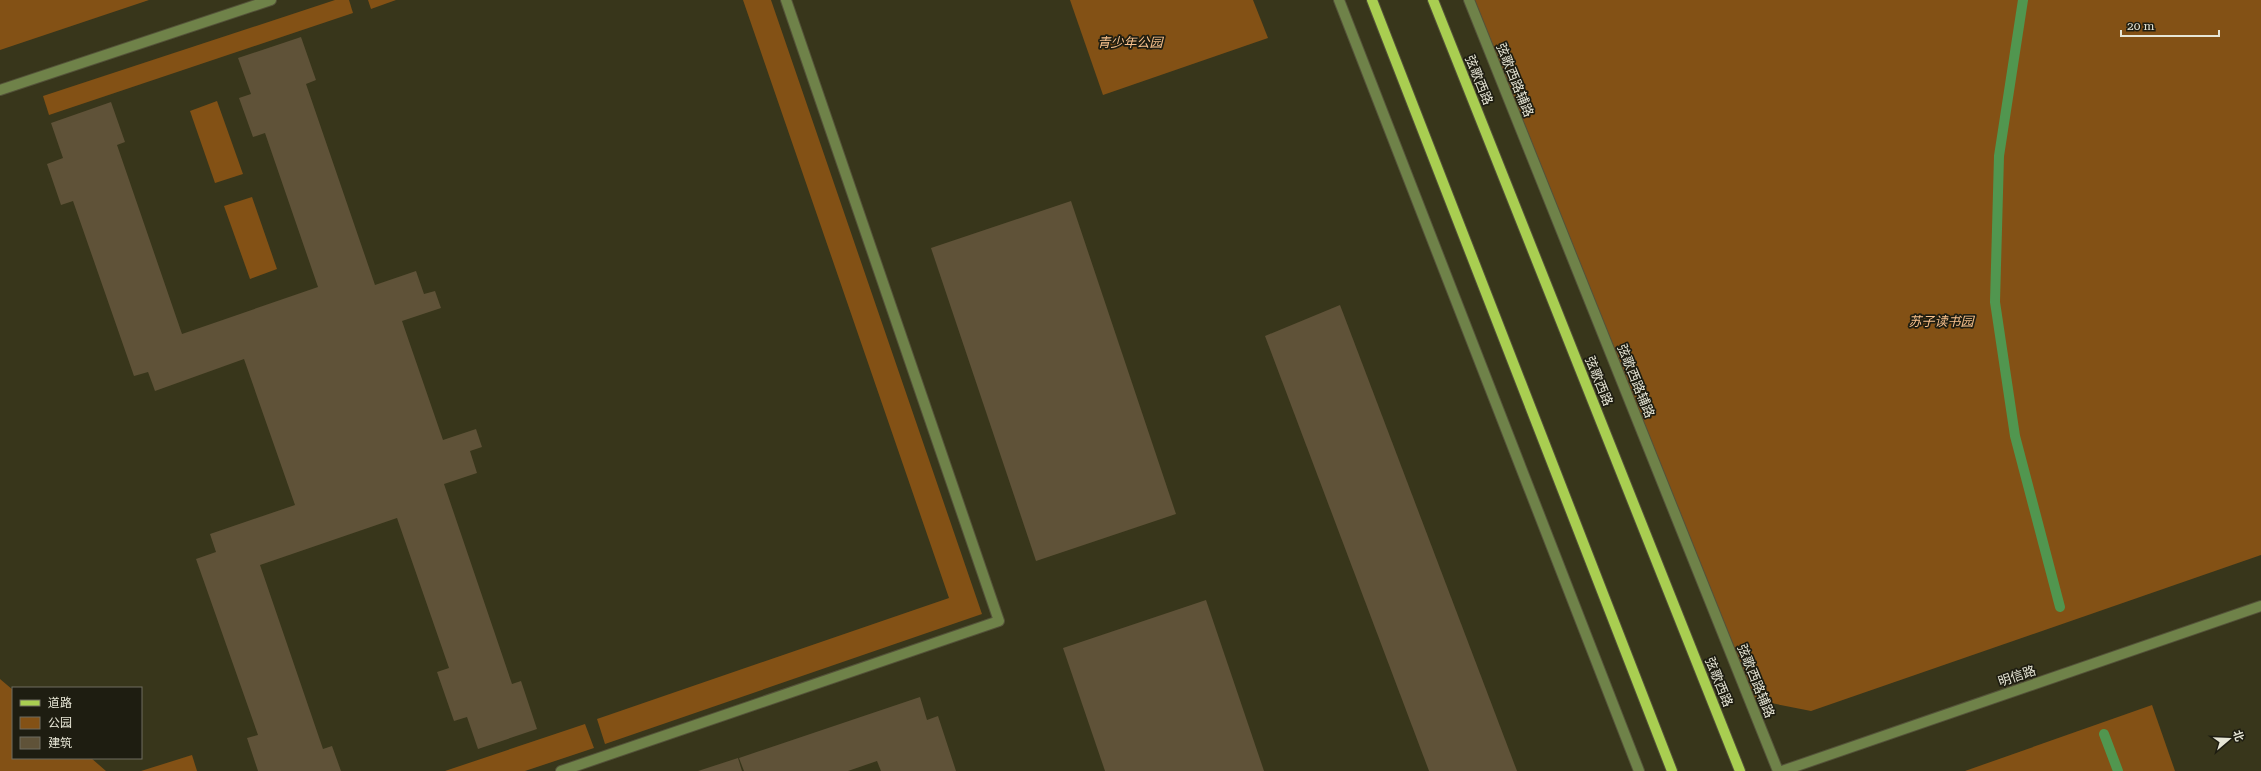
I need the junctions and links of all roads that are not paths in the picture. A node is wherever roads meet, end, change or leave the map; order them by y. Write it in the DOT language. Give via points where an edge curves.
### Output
graph roads {
  1 [pos="271,0"];
  2 [pos="786,0"];
  3 [pos="1340,0"];
  4 [pos="1372,0"];
  5 [pos="1433,0"];
  6 [pos="1469,0"];
  7 [pos="0,90"];
  8 [pos="2261,606"];
  9 [pos="561,771"];
  10 [pos="1639,771"];
  11 [pos="1672,771"];
  12 [pos="1740,771"];
  13 [pos="1778,771"];
  14 [pos="1782,771"];
  1 -- 7 [label="street"];
  2 -- 9 [label="street" via="999,621"];
  3 -- 10 [label="street"];
  4 -- 11 [label="main road"];
  5 -- 12 [label="main road, 弦歌西路"];
  6 -- 13 [label="street, 弦歌西路辅路"];
  8 -- 14 [label="street, 明信路"];
}
